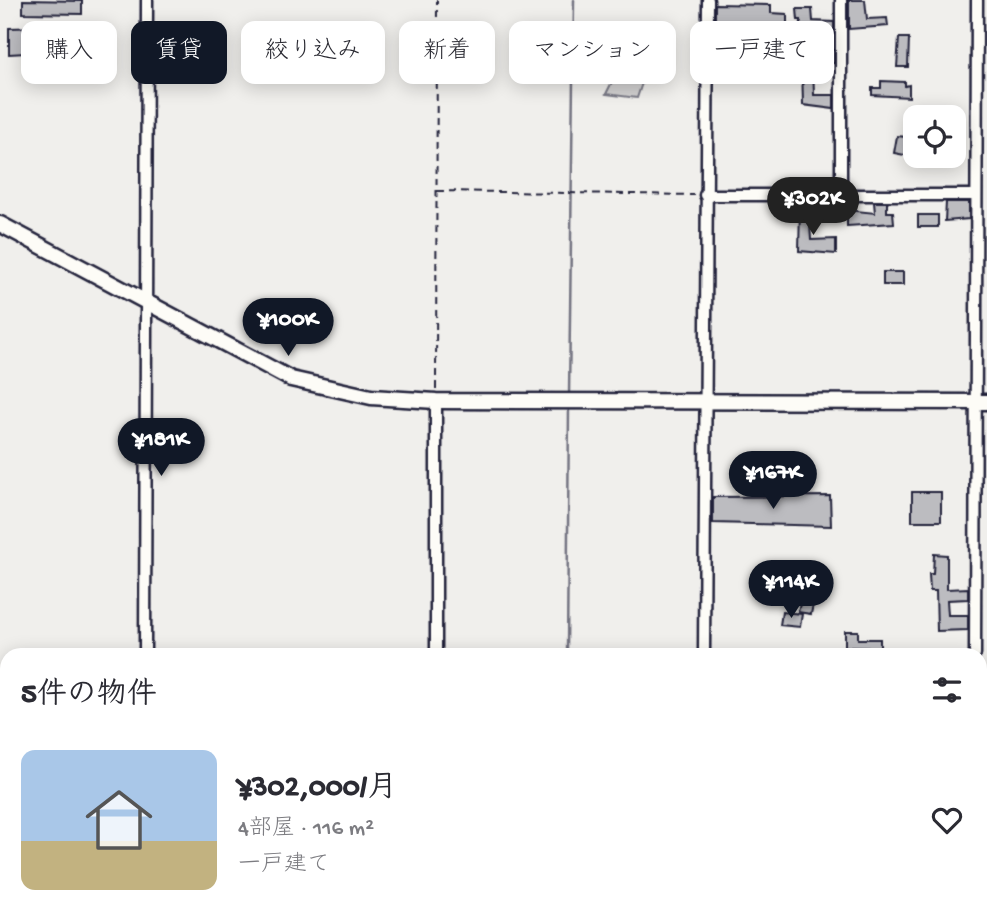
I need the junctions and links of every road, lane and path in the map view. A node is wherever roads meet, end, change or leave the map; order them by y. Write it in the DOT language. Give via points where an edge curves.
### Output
graph roads {
  1 [pos="147,0"];
  2 [pos="437,0"];
  3 [pos="708,0"];
  4 [pos="841,0"];
  5 [pos="977,0"];
  6 [pos="436,191"];
  7 [pos="705,195"];
  8 [pos="841,195"];
  9 [pos="975,195"];
  10 [pos="0,224"];
  11 [pos="146,301"];
  12 [pos="436,401"];
  13 [pos="704,401"];
  14 [pos="982,402"];
  15 [pos="145,648"];
  16 [pos="436,648"];
  17 [pos="704,648"];
  18 [pos="975,648"];
  1 -- 11 [label="street"];
  2 -- 6 [label="path"];
  3 -- 7 [label="street"];
  4 -- 8 [label="street"];
  5 -- 9 [label="street"];
  6 -- 7 [label="path"];
  6 -- 12 [label="path"];
  7 -- 8 [label="street"];
  7 -- 13 [label="street"];
  8 -- 9 [label="street"];
  9 -- 14 [label="street"];
  10 -- 11 [label="street"];
  11 -- 12 [label="street" via="291,379 371,397"];
  11 -- 15 [label="street"];
  12 -- 13 [label="street"];
  12 -- 16 [label="street"];
  13 -- 14 [label="street"];
  13 -- 17 [label="street"];
  14 -- 18 [label="street"];
}
